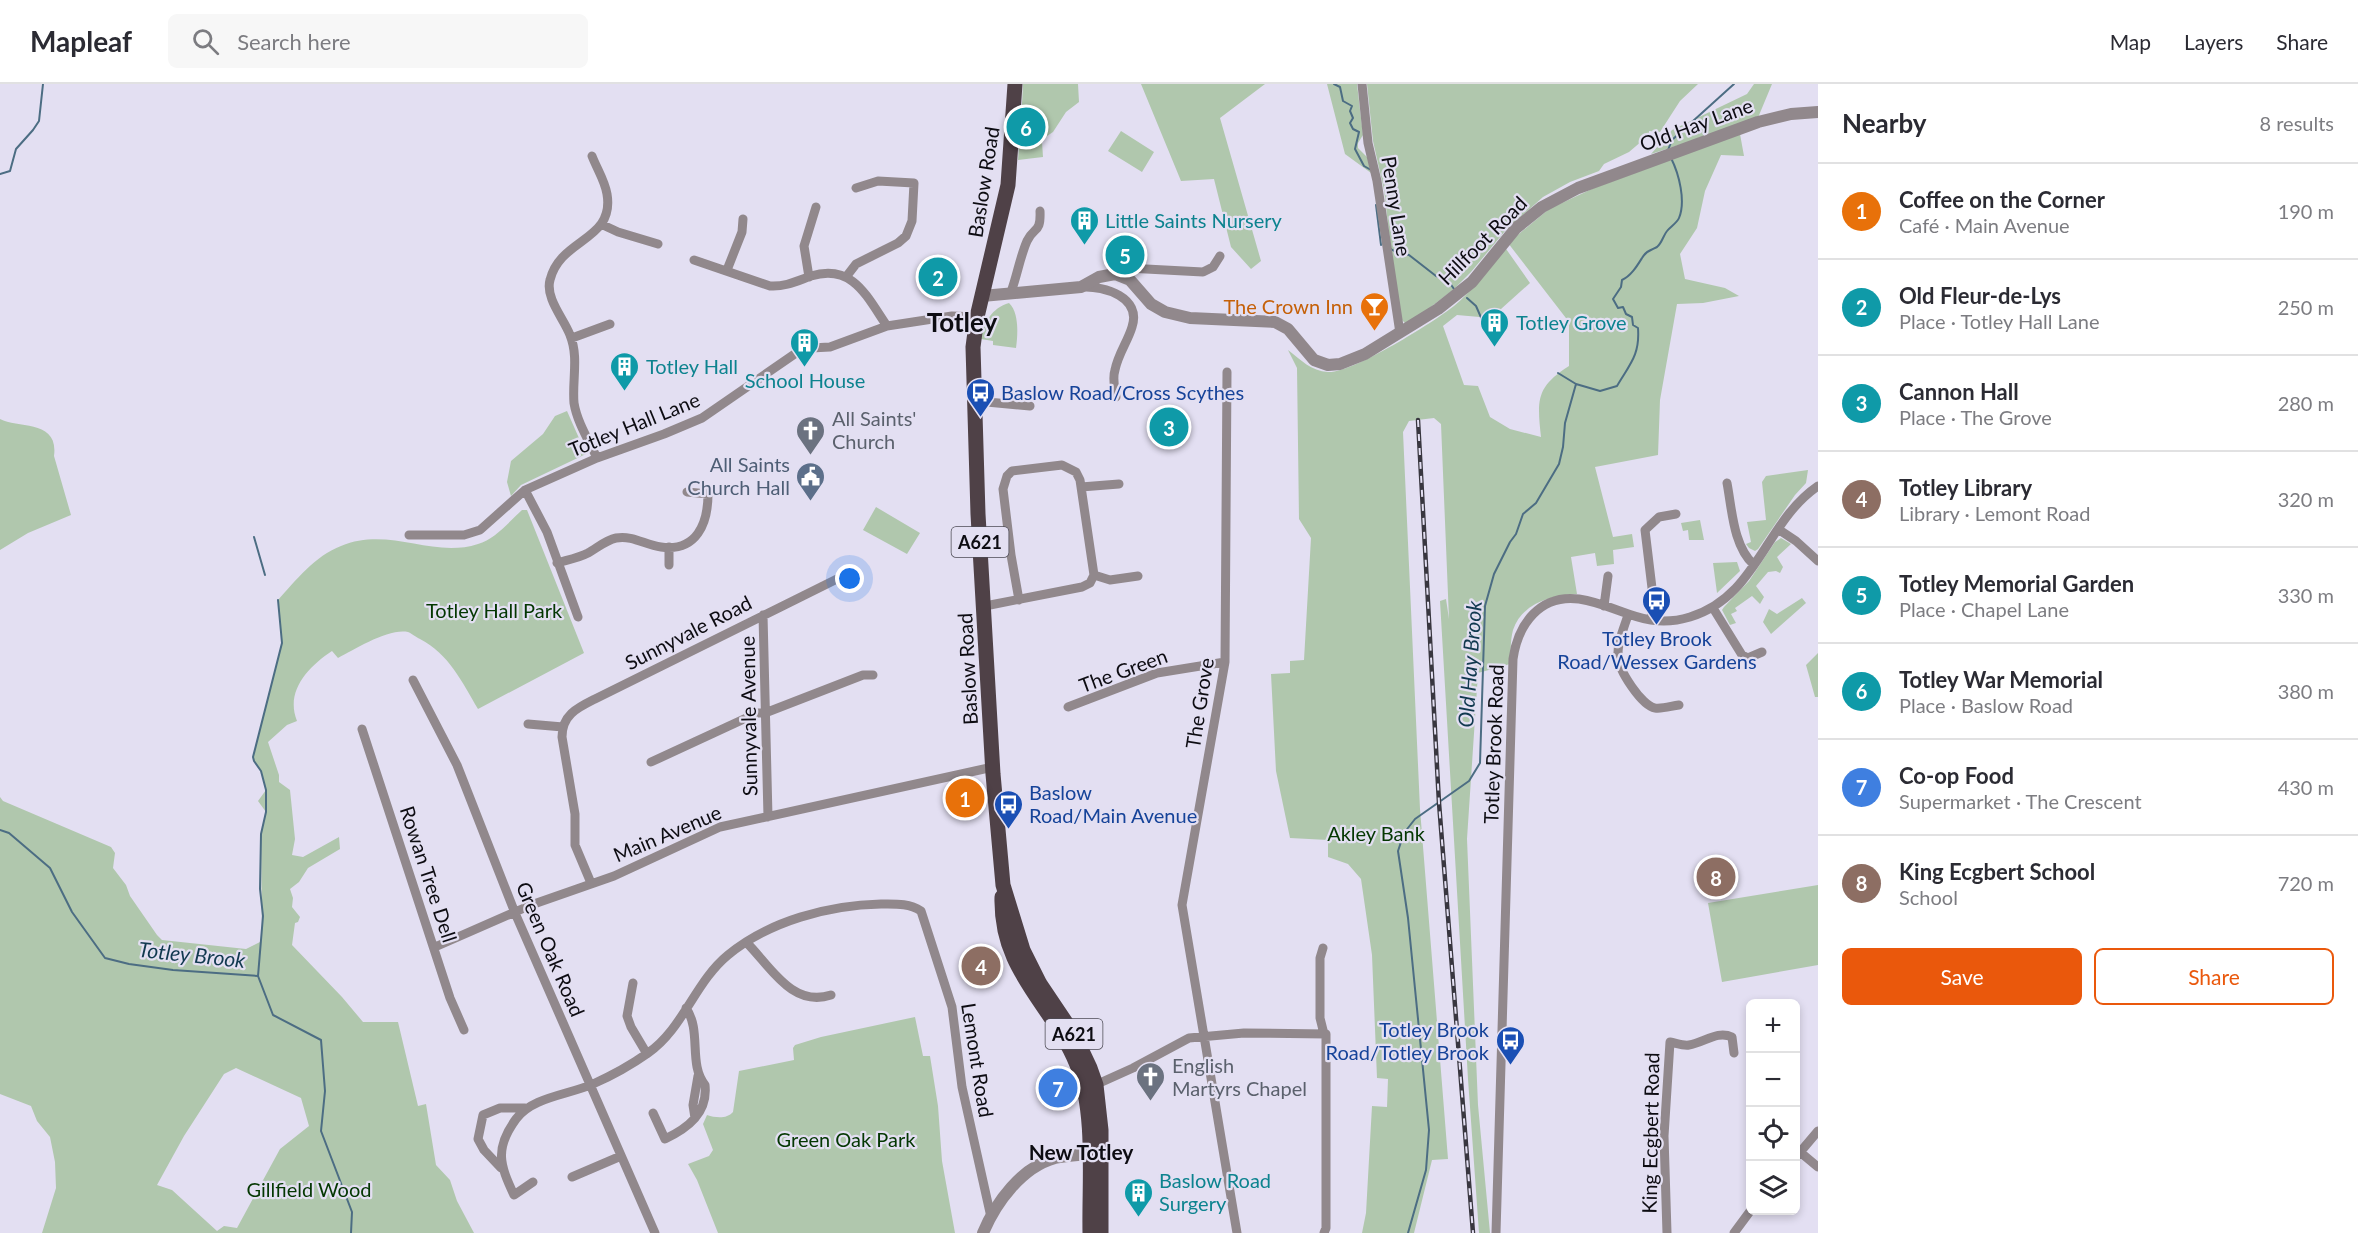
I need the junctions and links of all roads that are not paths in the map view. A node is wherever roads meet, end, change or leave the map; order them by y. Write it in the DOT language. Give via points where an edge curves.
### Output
graph roads {
  1 [pos="1015,84"];
  2 [pos="1362,84"];
  3 [pos="1818,112"];
  4 [pos="592,156"];
  5 [pos="1624,170"];
  6 [pos="855,188"];
  7 [pos="816,207"];
  8 [pos="1040,211"];
  9 [pos="743,219"];
  10 [pos="603,225"];
  11 [pos="658,244"];
  12 [pos="1220,256"];
  13 [pos="694,260"];
  14 [pos="727,270"];
  15 [pos="1115,274"];
  16 [pos="809,277"];
  17 [pos="846,277"];
  18 [pos="1081,287"];
  19 [pos="1011,292"];
  20 [pos="982,296"];
  21 [pos="977,317"];
  22 [pos="610,324"];
  23 [pos="887,326"];
  24 [pos="1400,333"];
  25 [pos="572,338"];
  26 [pos="1227,372"];
  27 [pos="1116,397"];
  28 [pos="976,401"];
  29 [pos="1030,406"];
  30 [pos="597,458"];
  31 [pos="1727,483"];
  32 [pos="1119,484"];
  33 [pos="1818,486"];
  34 [pos="1081,487"];
  35 [pos="525,490"];
  36 [pos="687,492"];
  37 [pos="1676,513"];
  38 [pos="1778,529"];
  39 [pos="409,535"];
  40 [pos="669,547"];
  41 [pos="1818,561"];
  42 [pos="557,563"];
  43 [pos="669,565"];
  44 [pos="1754,565"];
  45 [pos="1094,575"];
  46 [pos="1138,576"];
  47 [pos="1608,576"];
  48 [pos="837,579"];
  49 [pos="1019,600"];
  50 [pos="985,606"];
  51 [pos="1604,606"];
  52 [pos="1713,608"];
  53 [pos="763,615"];
  54 [pos="1628,615"];
  55 [pos="578,617"];
  56 [pos="1653,620"];
  57 [pos="1762,652"];
  58 [pos="1225,662"];
  59 [pos="873,675"];
  60 [pos="413,680"];
  61 [pos="1679,705"];
  62 [pos="1068,707"];
  63 [pos="765,713"];
  64 [pos="528,724"];
  65 [pos="563,727"];
  66 [pos="362,729"];
  67 [pos="651,762"];
  68 [pos="993,767"];
  69 [pos="768,817"];
  70 [pos="591,883"];
  71 [pos="515,913"];
  72 [pos="747,943"];
  73 [pos="435,947"];
  74 [pos="1323,948"];
  75 [pos="633,983"];
  76 [pos="831,995"];
  77 [pos="686,1008"];
  78 [pos="464,1030"];
  79 [pos="1325,1034"];
  80 [pos="1205,1035"];
  81 [pos="1734,1053"];
  82 [pos="647,1054"];
  83 [pos="591,1085"];
  84 [pos="1090,1087"];
  85 [pos="525,1108"];
  86 [pos="653,1113"];
  87 [pos="1818,1131"];
  88 [pos="1800,1152"];
  89 [pos="1095,1154"];
  90 [pos="1800,1155"];
  91 [pos="621,1156"];
  92 [pos="1818,1167"];
  93 [pos="501,1168"];
  94 [pos="572,1178"];
  95 [pos="533,1182"];
  96 [pos="1747,1215"];
  97 [pos="990,1217"];
  98 [pos="655,1233"];
  99 [pos="983,1233"];
  100 [pos="1090,1233"];
  101 [pos="1101,1233"];
  102 [pos="1237,1233"];
  103 [pos="1323,1233"];
  104 [pos="1496,1233"];
  105 [pos="1666,1233"];
  106 [pos="1734,1233"];
  1 -- 20 [label="main road, Baslow Road / A621" via="1008,185"];
  2 -- 24 [label="street, Penny Lane"];
  3 -- 5 [label="street, Old Hay Lane" via="1777,116"];
  4 -- 10 [label="street" via="607,192"];
  5 -- 24 [label="street, Hillfoot Road" via="1542,207 1516,228 1472,282"];
  6 -- 17 [label="street" via="878,181 914,183 912,221 902,240 856,264"];
  7 -- 16 [label="street" via="804,246"];
  8 -- 19 [label="street" via="1040,224 1027,241"];
  9 -- 14 [label="street"];
  10 -- 11 [label="street"];
  10 -- 25 [label="street" via="565,254 550,279 551,297"];
  12 -- 15 [label="street" via="1213,267 1203,272 1127,268"];
  13 -- 14 [label="street"];
  14 -- 16 [label="street" via="770,286"];
  15 -- 18 [label="street"];
  15 -- 24 [label="street, Hillfoot Road" via="1130,280 1151,304 1166,312 1190,318 1281,325 1314,360 1323,364 1340,364 1365,354"];
  16 -- 17 [label="street" via="827,273"];
  17 -- 23 [label="street" via="858,286"];
  18 -- 19 [label="street"];
  18 -- 27 [label="street" via="1116,292 1133,315 1114,371"];
  19 -- 20 [label="street"];
  20 -- 21 [label="main road, Baslow Road / A621"];
  21 -- 23 [label="street, Totley Hall Lane" via="952,316"];
  21 -- 28 [label="main road, Baslow Road / A621" via="973,347"];
  22 -- 25 [label="street"];
  23 -- 30 [label="street, Totley Hall Lane" via="830,347 799,351 702,418"];
  25 -- 30 [label="street" via="577,416"];
  26 -- 58 [label="street, The Grove"];
  28 -- 29 [label="street"];
  28 -- 50 [label="main road, Baslow Road / A621"];
  30 -- 35 [label="street, Totley Hall Lane"];
  31 -- 44 [label="street" via="1739,540"];
  32 -- 34 [label="street"];
  33 -- 38 [label="street, Totley Brook Road"];
  34 -- 45 [label="street"];
  34 -- 49 [label="street" via="1076,471 1067,466 1015,470 1007,476 1004,489"];
  35 -- 39 [label="street, Totley Hall Lane" via="475,532"];
  35 -- 42 [label="street" via="547,532"];
  36 -- 40 [label="street" via="708,494 708,515 698,534"];
  37 -- 56 [label="street" via="1659,518 1645,530"];
  38 -- 41 [label="street"];
  38 -- 44 [label="street, Totley Brook Road"];
  40 -- 42 [label="street" via="615,538"];
  40 -- 43 [label="street"];
  42 -- 55 [label="street"];
  44 -- 52 [label="street, Totley Brook Road" via="1732,594"];
  45 -- 46 [label="street" via="1110,580"];
  45 -- 49 [label="street" via="1082,587"];
  47 -- 51 [label="street"];
  48 -- 53 [label="street, Sunnyvale Road"];
  49 -- 50 [label="street"];
  50 -- 68 [label="main road, Baslow Road / A621"];
  51 -- 54 [label="street, Totley Brook Road"];
  51 -- 104 [label="street, Totley Brook Road" via="1573,599 1546,604 1529,617 1515,643"];
  52 -- 56 [label="street, Totley Brook Road" via="1688,618"];
  52 -- 57 [label="street" via="1742,656 1748,658"];
  53 -- 63 [label="street, Sunnyvale Avenue"];
  53 -- 65 [label="street, Sunnyvale Road" via="575,709"];
  54 -- 56 [label="street, Totley Brook Road"];
  54 -- 61 [label="street" via="1618,648 1621,669 1647,705"];
  58 -- 62 [label="street, The Green" via="1157,673"];
  58 -- 80 [label="street, The Grove" via="1182,901"];
  59 -- 63 [label="street" via="863,675"];
  60 -- 71 [label="street, Green Oak Road" via="457,765"];
  63 -- 67 [label="street" via="757,713"];
  63 -- 69 [label="street, Sunnyvale Avenue"];
  64 -- 65 [label="street"];
  65 -- 70 [label="street" via="575,814 575,845"];
  66 -- 73 [label="street, Rowan Tree Dell"];
  68 -- 69 [label="street, Main Avenue"];
  68 -- 84 [label="main road, Baslow Road / A621" via="1003,885 1028,962 1075,1036"];
  69 -- 70 [label="street, Main Avenue" via="712,830"];
  70 -- 71 [label="street, Main Avenue"];
  71 -- 73 [label="street, Main Avenue"];
  71 -- 83 [label="street, Green Oak Road"];
  72 -- 76 [label="street" via="778,979 802,996"];
  72 -- 77 [label="street" via="715,968"];
  72 -- 97 [label="street, Lemont Road" via="794,920 841,907 895,904 921,911 952,1007 962,1087"];
  73 -- 78 [label="street, Rowan Tree Dell"];
  74 -- 79 [label="street" via="1320,1018"];
  75 -- 82 [label="street" via="627,1016"];
  77 -- 82 [label="street" via="668,1035"];
  77 -- 86 [label="street" via="695,1028 698,1076 705,1085 706,1097 692,1124 665,1139"];
  79 -- 80 [label="street"];
  79 -- 103 [label="street" via="1327,1171"];
  80 -- 84 [label="street" via="1189,1038"];
  80 -- 102 [label="street, The Grove"];
  81 -- 105 [label="street, King Ecgbert Road" via="1734,1041 1727,1035 1689,1045 1670,1042 1664,1136"];
  82 -- 83 [label="street"];
  83 -- 85 [label="street"];
  83 -- 91 [label="street, Green Oak Road"];
  84 -- 89 [label="main road, A621" via="1088,1113"];
  85 -- 93 [label="street" via="505,1138"];
  85 -- 93 [label="street" via="500,1108 483,1115 478,1139"];
  87 -- 88 [label="street"];
  89 -- 97 [label="street" via="1040,1164 1011,1190"];
  89 -- 100 [label="main road, A621"];
  89 -- 101 [label="main road, A621"];
  90 -- 92 [label="street"];
  91 -- 94 [label="street"];
  91 -- 98 [label="street, Green Oak Road"];
  93 -- 95 [label="street" via="514,1195"];
  96 -- 106 [label="street"];
  97 -- 99 [label="street"];
}
